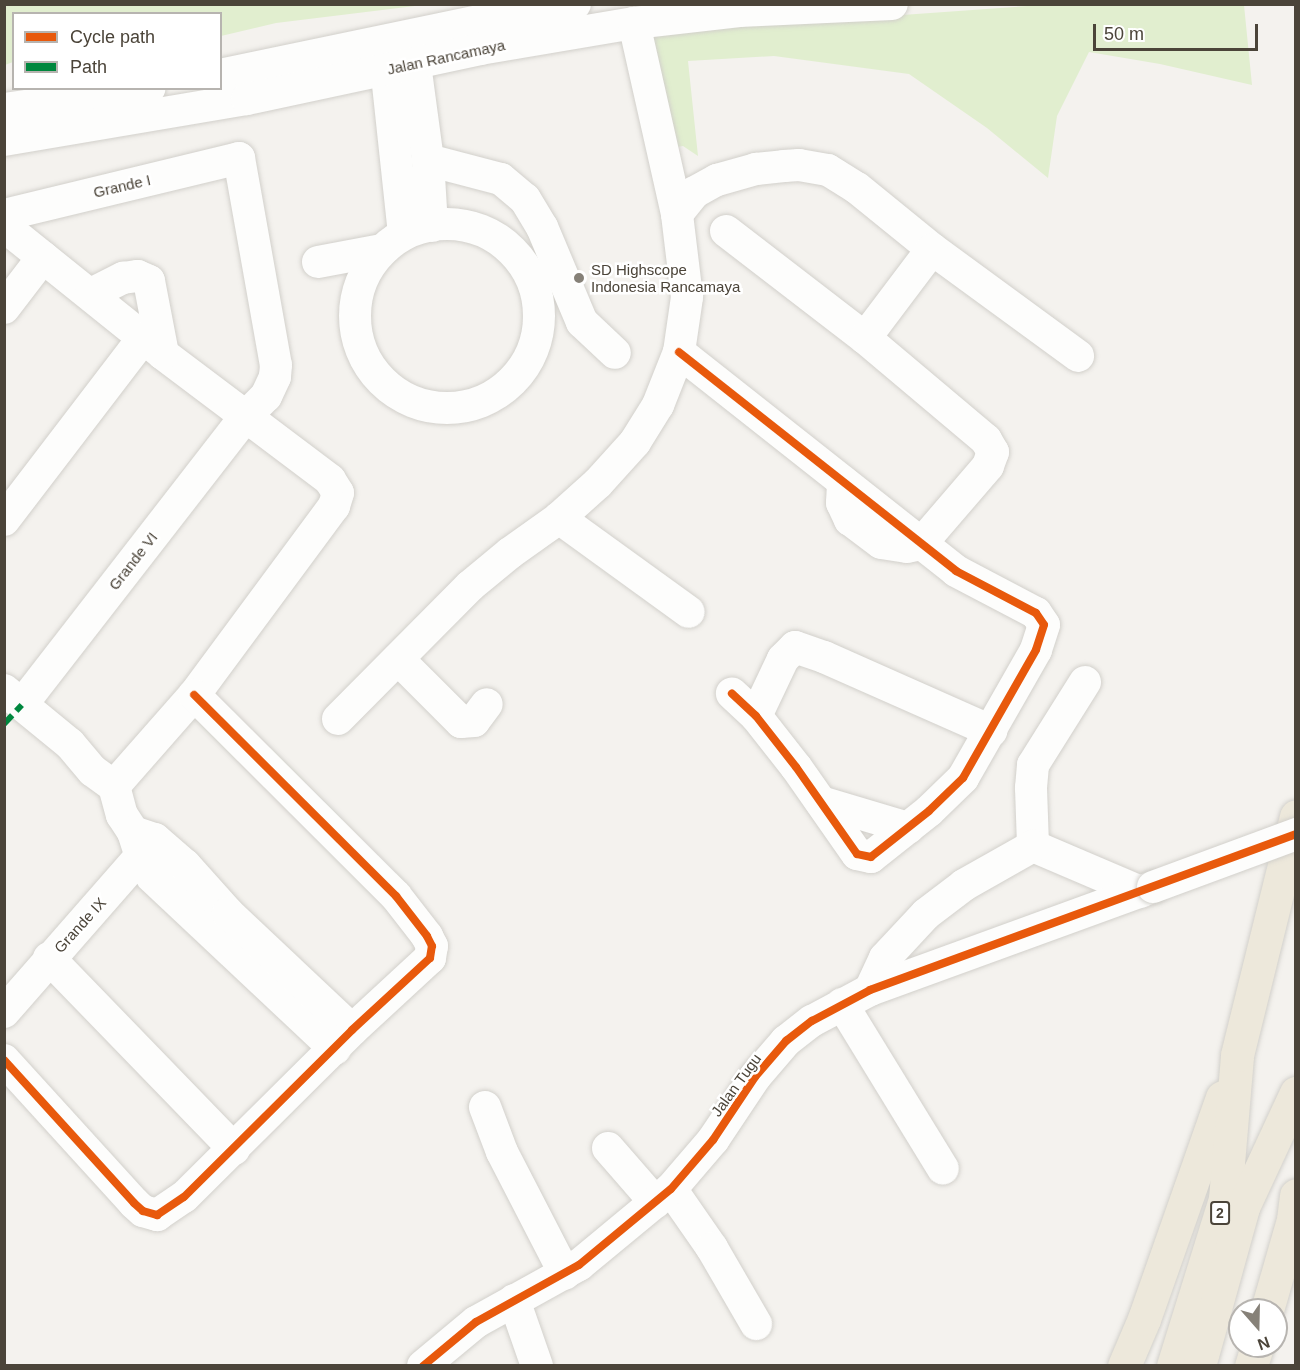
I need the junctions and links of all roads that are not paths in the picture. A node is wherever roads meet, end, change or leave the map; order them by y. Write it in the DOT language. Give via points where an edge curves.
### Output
graph roads {
  1 [pos="574,4"];
  2 [pos="892,4"];
  3 [pos="634,23"];
  4 [pos="399,52"];
  5 [pos="222,75"];
  6 [pos="135,90"];
  7 [pos="4,109"];
  8 [pos="4,140"];
  9 [pos="239,158"];
  10 [pos="428,160"];
  11 [pos="4,214"];
  12 [pos="677,214"];
  13 [pos="4,226"];
  14 [pos="726,231"];
  15 [pos="406,237"];
  16 [pos="932,249"];
  17 [pos="43,257"];
  18 [pos="318,262"];
  19 [pos="91,294"];
  20 [pos="4,308"];
  21 [pos="865,338"];
  22 [pos="153,346"];
  23 [pos="679,352"];
  24 [pos="615,353"];
  25 [pos="1078,356"];
  26 [pos="244,417"];
  27 [pos="559,518"];
  28 [pos="4,520"];
  29 [pos="921,544"];
  30 [pos="689,612"];
  31 [pos="398,659"];
  32 [pos="1085,682"];
  33 [pos="732,694"];
  34 [pos="194,695"];
  35 [pos="13,698"];
  36 [pos="487,704"];
  37 [pos="756,716"];
  38 [pos="338,719"];
  39 [pos="991,731"];
  40 [pos="114,786"];
  41 [pos="1296,816"];
  42 [pos="1296,834"];
  43 [pos="143,842"];
  44 [pos="1034,846"];
  45 [pos="1147,889"];
  46 [pos="49,958"];
  47 [pos="870,990"];
  48 [pos="842,1004"];
  49 [pos="4,1012"];
  50 [pos="344,1040"];
  51 [pos="1237,1055"];
  52 [pos="4,1060"];
  53 [pos="1296,1093"];
  54 [pos="485,1107"];
  55 [pos="608,1148"];
  56 [pos="234,1149"];
  57 [pos="943,1169"];
  58 [pos="1296,1195"];
  59 [pos="663,1196"];
  60 [pos="565,1274"];
  61 [pos="1270,1298"];
  62 [pos="514,1300"];
  63 [pos="756,1324"];
  64 [pos="423,1365"];
  65 [pos="537,1365"];
  66 [pos="1124,1365"];
  67 [pos="1173,1365"];
  68 [pos="1199,1365"];
  1 -- 4 [label="street, Jalan Rancamaya" via="497,17"];
  2 -- 3 [label="street, Jalan Rancamaya" via="739,11"];
  3 -- 4 [label="street, Jalan Rancamaya" via="519,42"];
  3 -- 12 [label="street"];
  4 -- 5 [label="street, Jalan Rancamaya"];
  4 -- 8 [label="street, Jalan Rancamaya" via="247,99"];
  4 -- 10 [label="street"];
  4 -- 15 [label="street"];
  6 -- 7 [label="street"];
  9 -- 11 [label="street, Grande I"];
  9 -- 26 [label="street, Grande VI" via="276,365 266,396"];
  10 -- 15 [label="street"];
  10 -- 24 [label="street" via="501,179 525,199 542,227 582,322"];
  12 -- 16 [label="street" via="695,192 717,180 756,169 817,167 857,188"];
  12 -- 23 [label="street" via="687,297"];
  13 -- 17 [label="street"];
  14 -- 21 [label="street"];
  15 -- 15 [label="street" via="459,224 487,232 511,248 529,271 539,299 540,328 531,356 514,381 491,398 463,408 434,408 405,399 381,382 364,359 355,331 355,302 364,274"];
  15 -- 18 [label="street"];
  16 -- 21 [label="street"];
  16 -- 25 [label="street"];
  17 -- 19 [label="street"];
  17 -- 20 [label="street"];
  19 -- 22 [label="street"];
  19 -- 22 [label="street" via="123,278 138,276 149,281"];
  21 -- 29 [label="street" via="991,445 988,466"];
  22 -- 26 [label="street"];
  22 -- 28 [label="street"];
  23 -- 27 [label="street" via="646,427 617,464"];
  23 -- 29 [label="street"];
  26 -- 34 [label="street" via="330,480 338,500"];
  26 -- 35 [label="street, Grande VI"];
  27 -- 30 [label="street"];
  27 -- 31 [label="street" via="470,586"];
  29 -- 39 [label="street" via="968,578 1036,614 1044,625 1036,650"];
  31 -- 36 [label="street" via="461,722 474,721"];
  31 -- 38 [label="street"];
  32 -- 44 [label="street" via="1034,765"];
  33 -- 37 [label="street"];
  34 -- 40 [label="street"];
  34 -- 50 [label="street" via="396,896 430,941 432,953 424,966"];
  35 -- 40 [label="street"];
  37 -- 39 [label="street" via="783,659 795,647"];
  37 -- 39 [label="street" via="863,857 879,853 963,778"];
  40 -- 43 [label="street" via="122,815"];
  41 -- 51 [label="highway, 2"];
  42 -- 45 [label="street, Jalan Tugu, bridge"];
  43 -- 46 [label="street, Grande IX"];
  43 -- 50 [label="street" via="185,865"];
  44 -- 45 [label="street"];
  44 -- 47 [label="street" via="964,885 926,914 885,958"];
  45 -- 47 [label="street, Jalan Tugu"];
  46 -- 49 [label="street, Grande IX"];
  46 -- 56 [label="street"];
  47 -- 48 [label="street, Jalan Tugu"];
  48 -- 57 [label="street"];
  48 -- 59 [label="street, Jalan Tugu" via="786,1041 755,1077 713,1140"];
  50 -- 56 [label="street"];
  51 -- 66 [label="highway" via="1144,1319"];
  51 -- 67 [label="highway, 2" via="1225,1199"];
  52 -- 56 [label="street" via="134,1203 151,1214 173,1206"];
  53 -- 68 [label="highway, 2" via="1243,1207"];
  54 -- 60 [label="street" via="502,1152"];
  55 -- 59 [label="street"];
  58 -- 61 [label="highway" via="1293,1220"];
  59 -- 60 [label="street, Jalan Tugu"];
  59 -- 63 [label="street" via="712,1248"];
  60 -- 62 [label="street, Jalan Tugu"];
  62 -- 64 [label="street, Jalan Tugu" via="476,1322"];
  62 -- 65 [label="street"];
}
